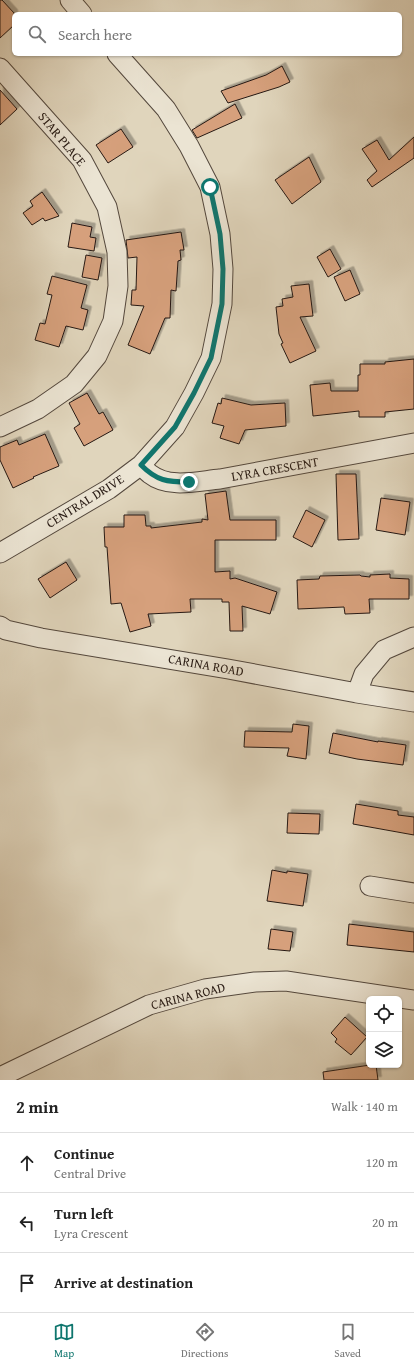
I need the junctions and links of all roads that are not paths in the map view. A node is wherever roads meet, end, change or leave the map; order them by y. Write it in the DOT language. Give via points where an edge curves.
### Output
graph roads {
  1 [pos="70,0"];
  2 [pos="80,12"];
  3 [pos="119,56"];
  4 [pos="0,68"];
  5 [pos="0,427"];
  6 [pos="414,444"];
  7 [pos="141,465"];
  8 [pos="0,553"];
  9 [pos="0,626"];
  10 [pos="414,637"];
  11 [pos="357,693"];
  12 [pos="414,702"];
  13 [pos="370,886"];
  14 [pos="414,892"];
  15 [pos="414,1000"];
  16 [pos="0,1077"];
  1 -- 2 [label="street"];
  3 -- 7 [label="street, CENTRAL DRIVE" via="166,109 210,187 220,234 223,269 222,304 211,358 175,427"];
  4 -- 5 [label="street, STAR PLACE" via="82,160 107,207 117,252 118,286 113,321 97,356 74,384 38,409"];
  6 -- 7 [label="street, LYRA CRESCENT" via="220,479 189,482 160,479"];
  7 -- 8 [label="street, CENTRAL DRIVE" via="109,489"];
  9 -- 11 [label="street, CARINA ROAD" via="6,630 41,638 228,668"];
  10 -- 11 [label="street" via="384,650 364,674"];
  11 -- 12 [label="street, CARINA ROAD"];
  13 -- 14 [label="street"];
  15 -- 16 [label="street, CARINA ROAD" via="286,981 255,982 205,989 149,1005"];
}
